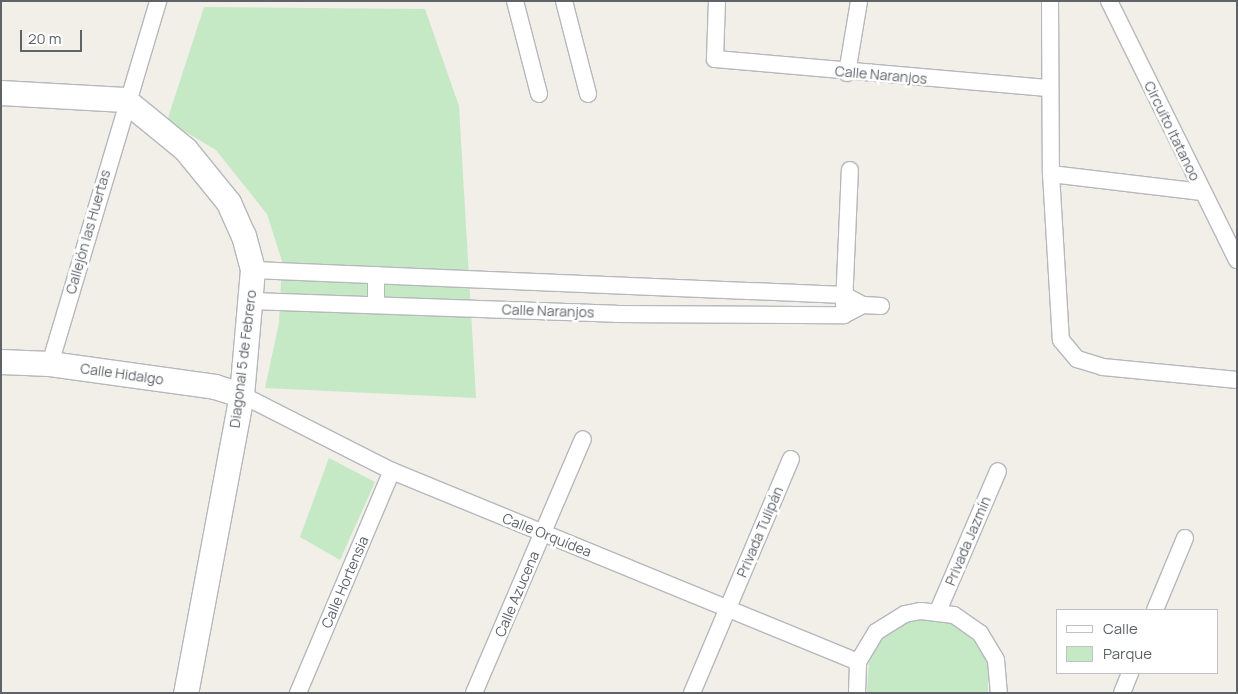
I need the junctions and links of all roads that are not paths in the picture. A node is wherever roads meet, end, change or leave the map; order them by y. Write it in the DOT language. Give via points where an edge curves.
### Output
graph roads {
  1 [pos="158,1"];
  2 [pos="515,1"];
  3 [pos="564,1"];
  4 [pos="717,1"];
  5 [pos="860,1"];
  6 [pos="1050,1"];
  7 [pos="1109,1"];
  8 [pos="847,73"];
  9 [pos="1048,88"];
  10 [pos="1,93"];
  11 [pos="539,94"];
  12 [pos="588,94"];
  13 [pos="125,100"];
  14 [pos="850,170"];
  15 [pos="1051,174"];
  16 [pos="1202,192"];
  17 [pos="1237,260"];
  18 [pos="253,270"];
  19 [pos="376,275"];
  20 [pos="618,286"];
  21 [pos="844,295"];
  22 [pos="251,302"];
  23 [pos="376,304"];
  24 [pos="863,306"];
  25 [pos="881,306"];
  26 [pos="616,314"];
  27 [pos="844,315"];
  28 [pos="1,362"];
  29 [pos="50,364"];
  30 [pos="1237,380"];
  31 [pos="242,395"];
  32 [pos="583,439"];
  33 [pos="791,459"];
  34 [pos="392,471"];
  35 [pos="998,471"];
  36 [pos="542,535"];
  37 [pos="1185,538"];
  38 [pos="729,606"];
  39 [pos="1156,609"];
  40 [pos="938,611"];
  41 [pos="858,662"];
  42 [pos="1130,674"];
  43 [pos="186,693"];
  44 [pos="298,693"];
  45 [pos="474,693"];
  46 [pos="692,693"];
  47 [pos="857,693"];
  48 [pos="999,693"];
  49 [pos="1122,693"];
  1 -- 13 [label="street, Callejón las Huertas"];
  2 -- 11 [label="street"];
  3 -- 12 [label="street"];
  4 -- 8 [label="street, Calle Naranjos" via="715,59"];
  5 -- 8 [label="street"];
  6 -- 9 [label="street"];
  7 -- 16 [label="street, Circuito Itatanoo"];
  8 -- 9 [label="street, Calle Naranjos"];
  9 -- 15 [label="street"];
  10 -- 13 [label="main road"];
  13 -- 18 [label="main road, Diagonal 5 de Febrero" via="186,150 229,203"];
  13 -- 29 [label="street, Callejón las Huertas"];
  14 -- 21 [label="street"];
  15 -- 16 [label="street"];
  15 -- 30 [label="street" via="1061,340 1077,359 1103,367"];
  16 -- 17 [label="street, Circuito Itatanoo"];
  18 -- 19 [label="street, Calle Naranjos"];
  18 -- 22 [label="main road, Diagonal 5 de Febrero"];
  19 -- 20 [label="street, Calle Naranjos"];
  19 -- 23 [label="street"];
  20 -- 21 [label="street, Calle Naranjos"];
  20 -- 26 [label="street"];
  21 -- 24 [label="street"];
  21 -- 27 [label="street"];
  22 -- 23 [label="street, Calle Naranjos"];
  22 -- 31 [label="main road, Diagonal 5 de Febrero"];
  23 -- 26 [label="street, Calle Naranjos"];
  24 -- 25 [label="street"];
  24 -- 27 [label="street"];
  26 -- 27 [label="street, Calle Naranjos"];
  28 -- 29 [label="main road, Calle Hidalgo"];
  29 -- 31 [label="main road, Calle Hidalgo" via="214,387"];
  31 -- 34 [label="street, Calle Orquídea"];
  31 -- 43 [label="main road, Diagonal 5 de Febrero"];
  32 -- 36 [label="street, Calle Azucena"];
  33 -- 38 [label="street, Privada Tulipán"];
  34 -- 36 [label="street, Calle Orquídea"];
  34 -- 44 [label="street, Calle Hortensia"];
  35 -- 40 [label="street, Privada Jazmín"];
  36 -- 38 [label="street, Calle Orquídea"];
  36 -- 45 [label="street, Calle Azucena"];
  37 -- 39 [label="street"];
  38 -- 41 [label="street, Calle Orquídea"];
  38 -- 46 [label="street, Privada Tulipán"];
  40 -- 41 [label="street" via="921,610 889,622 876,632"];
  40 -- 48 [label="street" via="968,622 980,633 996,660"];
  41 -- 47 [label="street"];
  42 -- 49 [label="street"];
}
